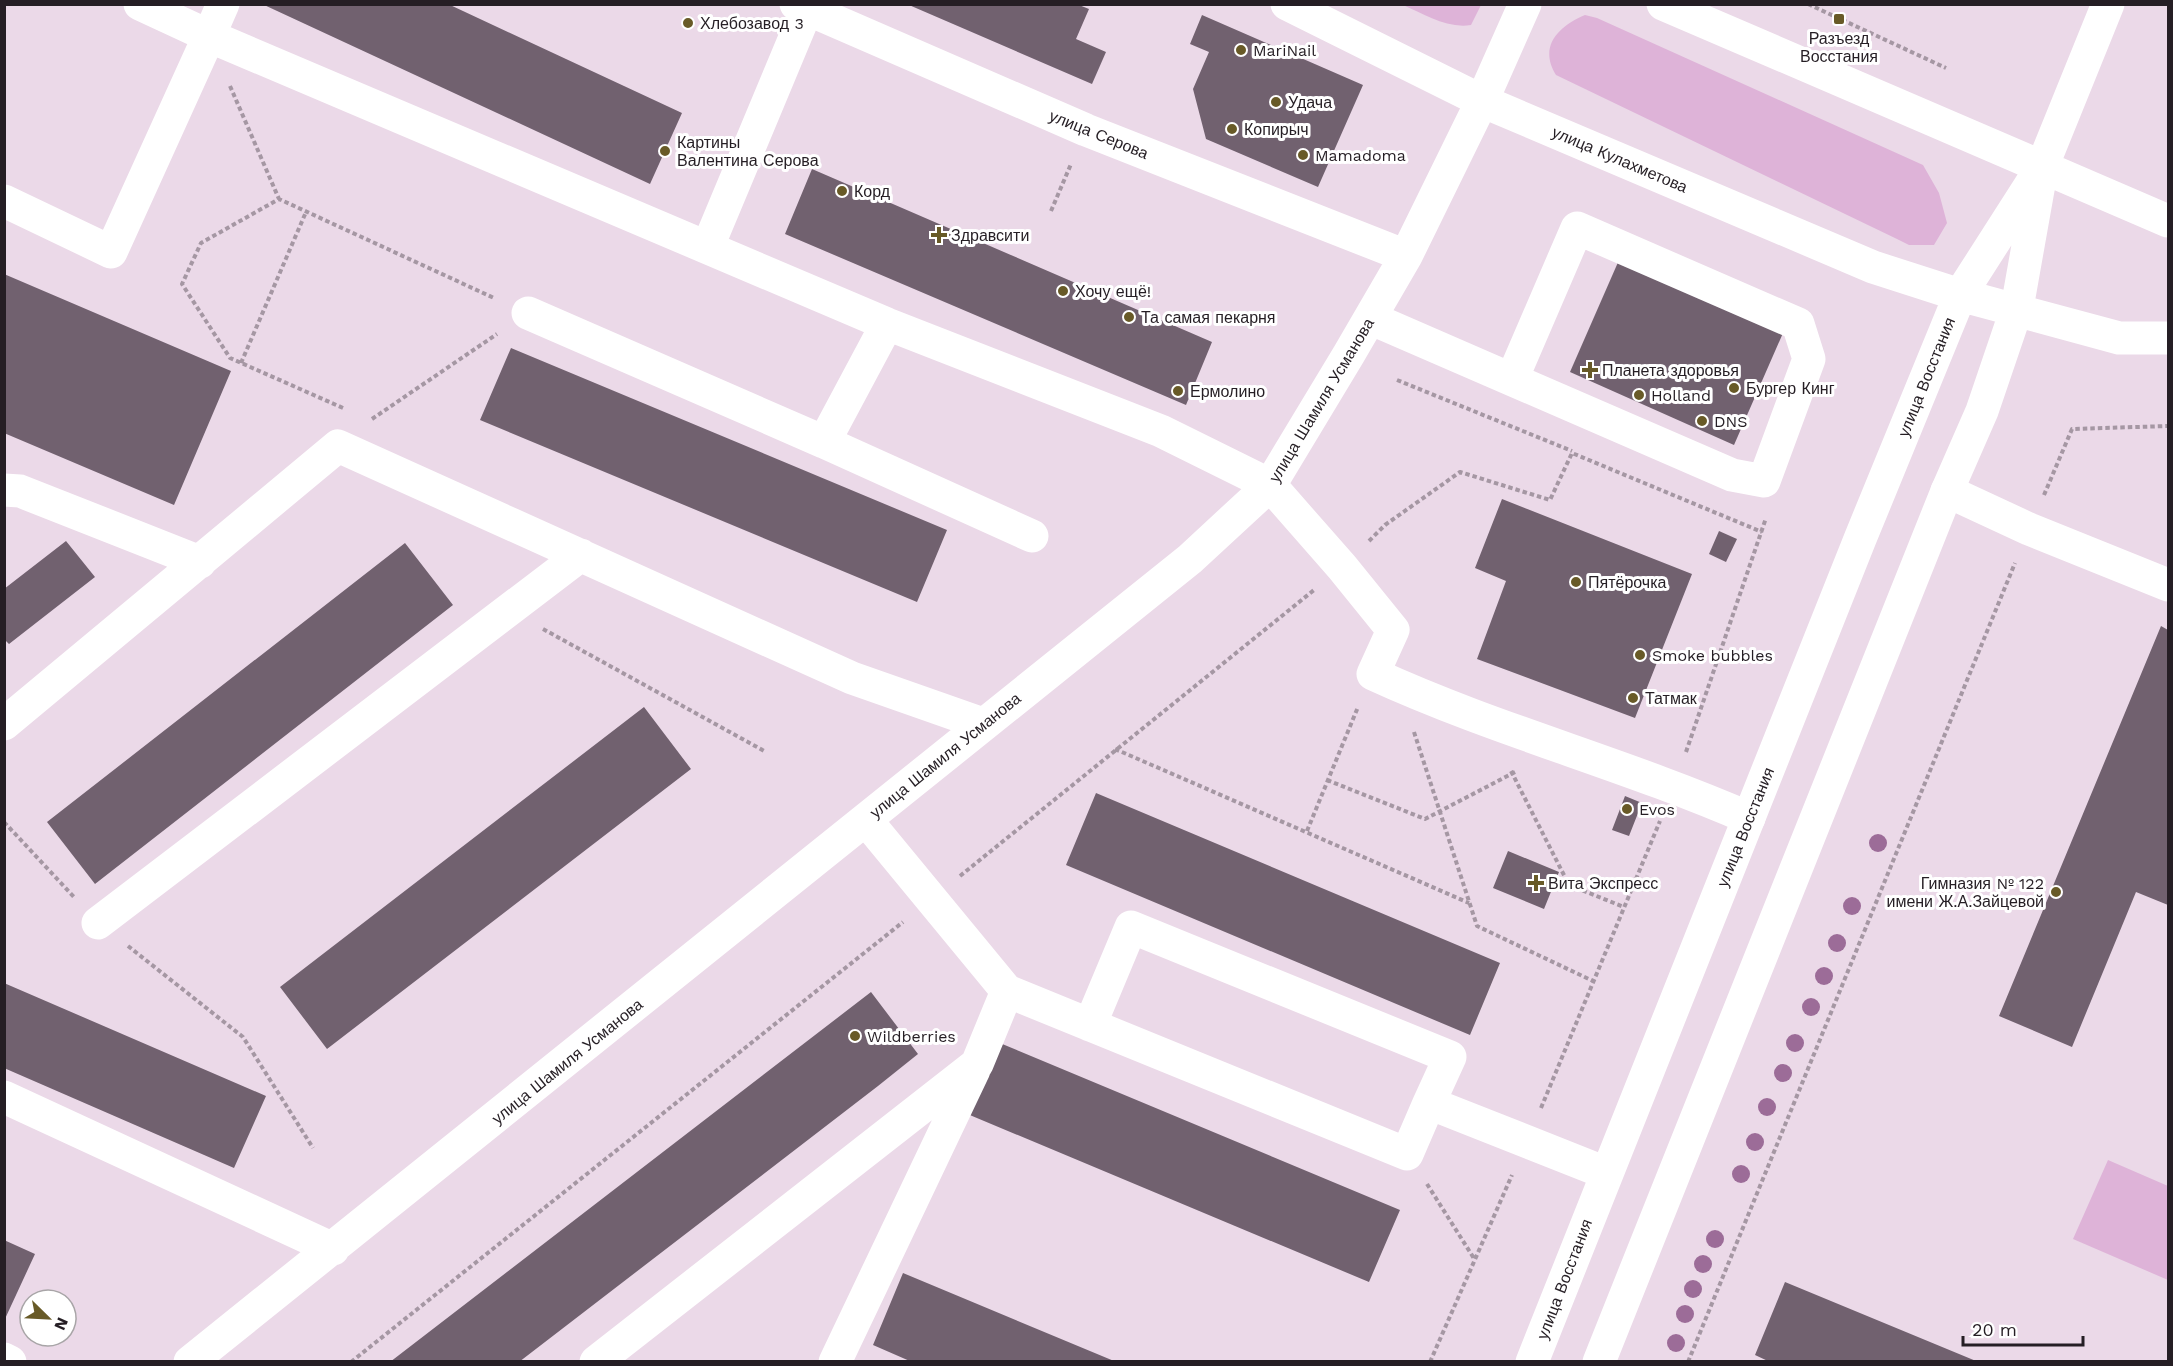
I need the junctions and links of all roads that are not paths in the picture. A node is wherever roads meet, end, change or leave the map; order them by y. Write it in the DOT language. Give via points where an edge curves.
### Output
graph roads {
  1 [pos="140,4"];
  2 [pos="223,4"];
  3 [pos="1287,4"];
  4 [pos="1526,4"];
  5 [pos="1663,4"];
  6 [pos="2108,4"];
  7 [pos="804,6"];
  8 [pos="209,36"];
  9 [pos="1482,101"];
  10 [pos="2042,167"];
  11 [pos="4,201"];
  12 [pos="2169,221"];
  13 [pos="708,246"];
  14 [pos="1406,256"];
  15 [pos="1960,295"];
  16 [pos="2017,308"];
  17 [pos="528,313"];
  18 [pos="1370,318"];
  19 [pos="886,324"];
  20 [pos="2169,338"];
  21 [pos="1512,379"];
  22 [pos="824,442"];
  23 [pos="1270,485"];
  24 [pos="4,490"];
  25 [pos="1947,491"];
  26 [pos="1032,536"];
  27 [pos="581,555"];
  28 [pos="200,561"];
  29 [pos="2169,585"];
  30 [pos="4,724"];
  31 [pos="983,724"];
  32 [pos="1749,818"];
  33 [pos="866,819"];
  34 [pos="98,923"];
  35 [pos="1007,991"];
  36 [pos="1090,1025"];
  37 [pos="977,1064"];
  38 [pos="4,1096"];
  39 [pos="1429,1103"];
  40 [pos="1606,1173"];
  41 [pos="333,1249"];
  42 [pos="4,1359"];
  43 [pos="10,1362"];
  44 [pos="190,1362"];
  45 [pos="596,1362"];
  46 [pos="836,1362"];
  47 [pos="1532,1362"];
  48 [pos="1599,1362"];
  1 -- 8 [label="main road"];
  2 -- 8 [label="main road"];
  3 -- 9 [label="main road, улица Кулахметова"];
  4 -- 9 [label="main road, улица Шамиля Усманова"];
  5 -- 10 [label="main road"];
  6 -- 10 [label="main road, улица Восстания"];
  7 -- 13 [label="main road"];
  7 -- 14 [label="main road, улица Серова" via="1086,130"];
  8 -- 11 [label="main road" via="111,252"];
  8 -- 13 [label="main road"];
  9 -- 14 [label="main road, улица Шамиля Усманова"];
  9 -- 15 [label="main road, улица Кулахметова" via="1873,267"];
  10 -- 12 [label="main road"];
  10 -- 15 [label="main road, улица Восстания"];
  10 -- 16 [label="main road, улица Восстания"];
  13 -- 19 [label="main road"];
  14 -- 18 [label="main road, улица Шамиля Усманова"];
  15 -- 16 [label="main road"];
  15 -- 32 [label="main road, улица Восстания"];
  16 -- 20 [label="main road" via="2119,338"];
  16 -- 25 [label="main road, улица Восстания" via="1982,411"];
  17 -- 22 [label="main road"];
  18 -- 21 [label="main road"];
  18 -- 23 [label="main road, улица Шамиля Усманова"];
  19 -- 22 [label="main road"];
  19 -- 23 [label="main road" via="1161,431"];
  21 -- 21 [label="main road" via="1732,475 1764,481 1809,358 1798,324 1577,228"];
  22 -- 26 [label="main road"];
  23 -- 31 [label="main road, улица Шамиля Усманова" via="1190,559"];
  23 -- 32 [label="main road" via="1393,630 1386,680 1484,720 1674,786"];
  24 -- 28 [label="main road" via="20,491"];
  25 -- 29 [label="main road" via="2029,529"];
  25 -- 48 [label="main road, улица Восстания"];
  27 -- 28 [label="main road" via="338,446"];
  27 -- 31 [label="main road" via="852,678"];
  27 -- 34 [label="main road"];
  28 -- 30 [label="main road"];
  31 -- 33 [label="main road, улица Шамиля Усманова"];
  32 -- 40 [label="main road, улица Восстания"];
  33 -- 35 [label="main road"];
  33 -- 41 [label="main road, улица Шамиля Усманова"];
  35 -- 36 [label="main road"];
  35 -- 37 [label="main road"];
  36 -- 39 [label="main road" via="1407,1154"];
  36 -- 39 [label="main road" via="1131,927 1450,1057"];
  37 -- 45 [label="main road"];
  37 -- 46 [label="main road"];
  38 -- 41 [label="main road"];
  39 -- 40 [label="main road"];
  40 -- 47 [label="main road, улица Восстания"];
  41 -- 44 [label="main road, улица Шамиля Усманова"];
  42 -- 43 [label="main road"];
}
